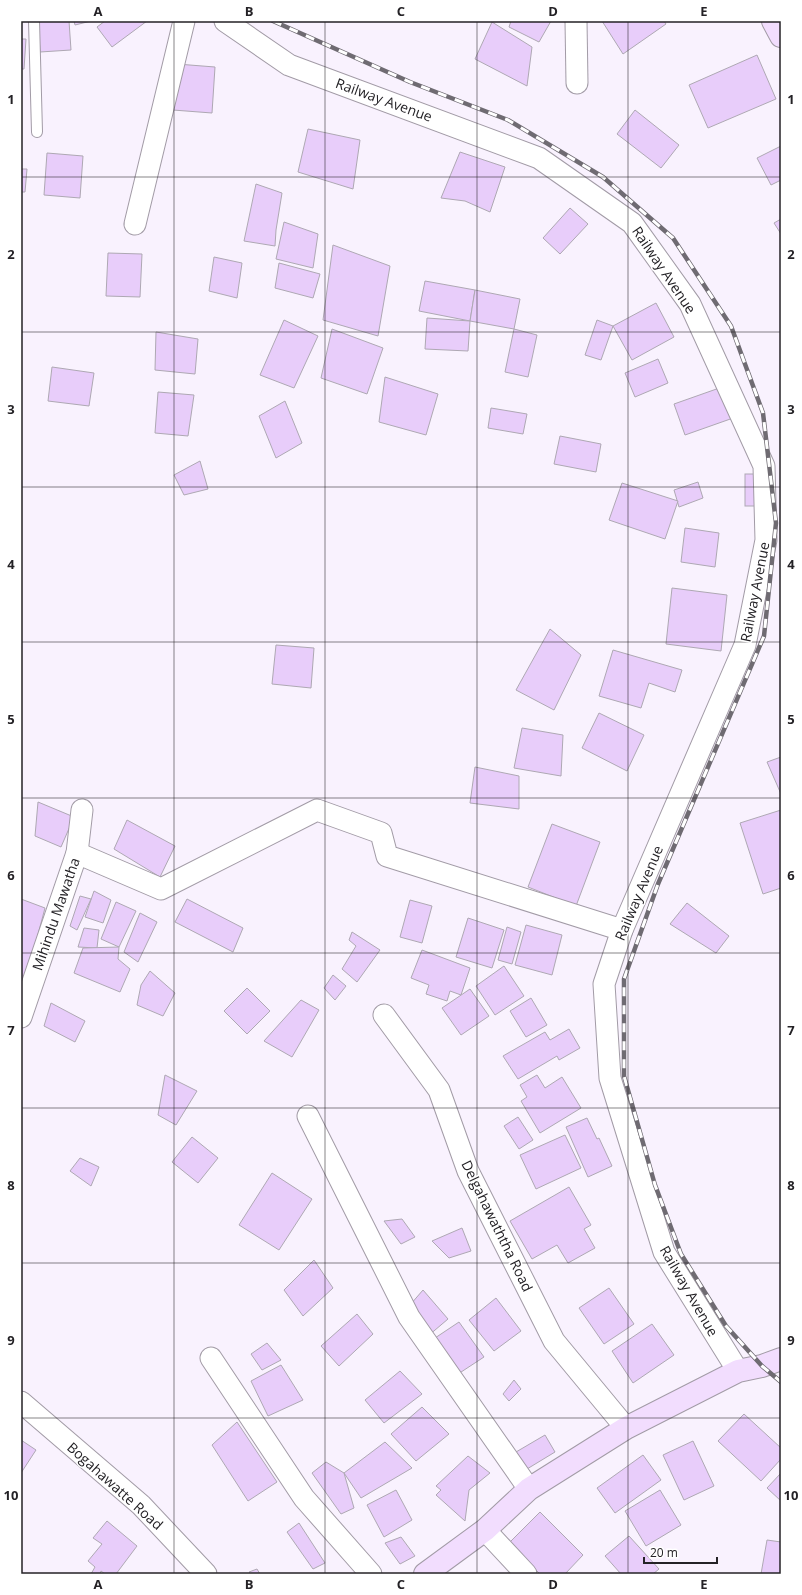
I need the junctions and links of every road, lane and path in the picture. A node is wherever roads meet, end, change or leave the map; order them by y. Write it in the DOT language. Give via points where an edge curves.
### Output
graph roads {
  1 [pos="34,21"];
  2 [pos="184,21"];
  3 [pos="225,21"];
  4 [pos="576,21"];
  5 [pos="773,21"];
  6 [pos="781,36"];
  7 [pos="577,83"];
  8 [pos="37,132"];
  9 [pos="135,224"];
  10 [pos="82,810"];
  11 [pos="77,853"];
  12 [pos="622,930"];
  13 [pos="384,1015"];
  14 [pos="21,1017"];
  15 [pos="308,1116"];
  16 [pos="211,1358"];
  17 [pos="781,1359"];
  18 [pos="738,1371"];
  19 [pos="21,1402"];
  20 [pos="626,1428"];
  21 [pos="529,1489"];
  22 [pos="485,1530"];
  23 [pos="206,1574"];
  24 [pos="371,1574"];
  25 [pos="425,1574"];
  26 [pos="526,1574"];
  1 -- 8 [label="lane"];
  2 -- 9 [label="street"];
  3 -- 12 [label="street, Railway Avenue" via="289,65 539,158 632,223 690,304 764,466 766,540 745,645"];
  4 -- 7 [label="street"];
  5 -- 6 [label="street"];
  10 -- 11 [label="street, Mihindu Mawatha"];
  11 -- 12 [label="street" via="160,889 317,810 381,833 387,856"];
  11 -- 14 [label="street, Mihindu Mawatha"];
  12 -- 18 [label="street, Railway Avenue" via="604,984 610,1078 664,1252"];
  13 -- 20 [label="street, Delgahawaththa Road" via="439,1090 468,1171 554,1341"];
  15 -- 21 [label="street" via="409,1317"];
  16 -- 24 [label="street" via="304,1498"];
  17 -- 18 [label="street"];
  18 -- 20 [label="street"];
  19 -- 23 [label="street, Bogahawatte Road" via="141,1505"];
  20 -- 21 [label="street"];
  21 -- 22 [label="street"];
  22 -- 25 [label="street"];
  22 -- 26 [label="street"];
}
